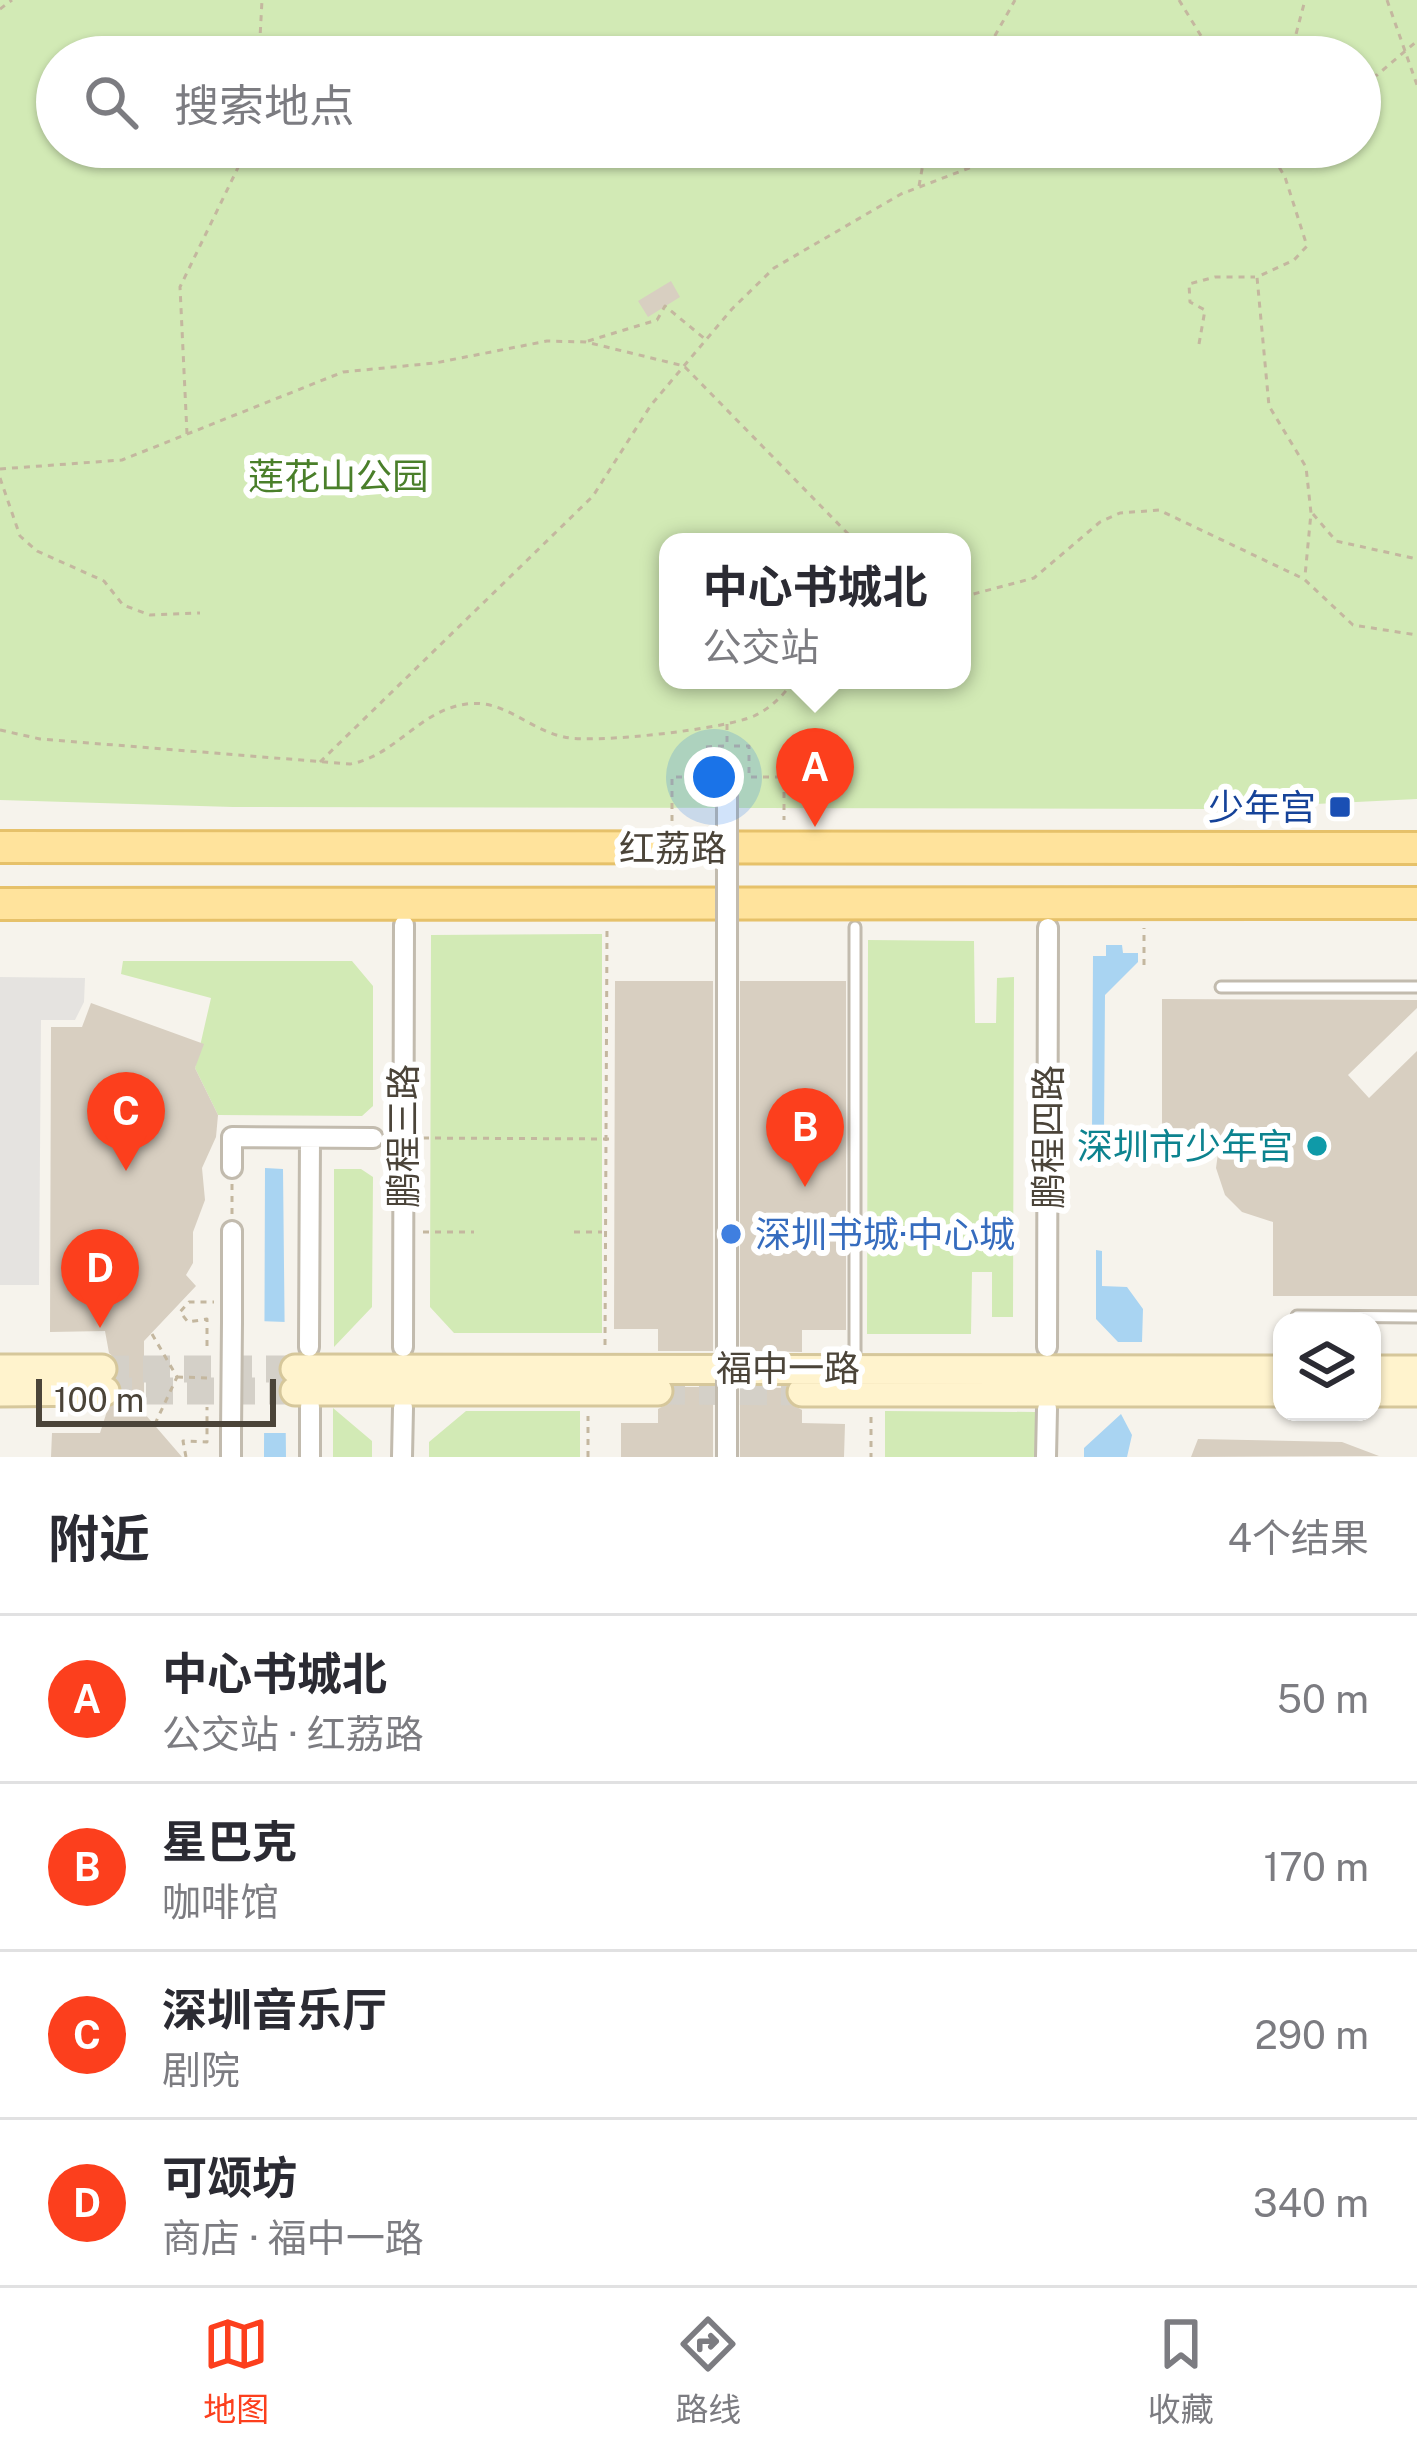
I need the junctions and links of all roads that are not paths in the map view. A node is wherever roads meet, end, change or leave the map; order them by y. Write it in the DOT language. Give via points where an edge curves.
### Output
graph roads {
  1 [pos="727,755"];
  2 [pos="0,847"];
  3 [pos="1417,848"];
  4 [pos="1417,903"];
  5 [pos="0,904"];
  6 [pos="404,926"];
  7 [pos="855,927"];
  8 [pos="1048,928"];
  9 [pos="1221,987"];
  10 [pos="1417,987"];
  11 [pos="310,1138"];
  12 [pos="373,1138"];
  13 [pos="232,1168"];
  14 [pos="232,1231"];
  15 [pos="1381,1317"];
  16 [pos="1417,1317"];
  17 [pos="403,1347"];
  18 [pos="1047,1347"];
  19 [pos="855,1368"];
  20 [pos="0,1369"];
  21 [pos="1273,1370"];
  22 [pos="1381,1370"];
  23 [pos="1417,1370"];
  24 [pos="302,1379"];
  25 [pos="658,1391"];
  26 [pos="0,1392"];
  27 [pos="802,1392"];
  28 [pos="1273,1392"];
  29 [pos="1381,1392"];
  30 [pos="1417,1392"];
  31 [pos="403,1408"];
  32 [pos="1046,1409"];
  33 [pos="231,1457"];
  34 [pos="310,1457"];
  35 [pos="403,1457"];
  36 [pos="727,1457"];
  37 [pos="1046,1457"];
  1 -- 36 [label="street, bridge"];
  2 -- 3 [label="main road, 红荔路"];
  4 -- 5 [label="main road, 红荔路"];
  6 -- 17 [label="street, 鹏程三路"];
  7 -- 19 [label="lane"];
  8 -- 18 [label="street, 鹏程四路"];
  9 -- 10 [label="lane"];
  11 -- 12 [label="street"];
  11 -- 13 [label="street" via="232,1137"];
  11 -- 24 [label="street"];
  14 -- 33 [label="street, bridge"];
  15 -- 16 [label="lane"];
  19 -- 21 [label="street, 福中一路"];
  19 -- 24 [label="street, 福中一路"];
  20 -- 26 [label="street" via="104,1380"];
  22 -- 23 [label="street"];
  24 -- 25 [label="street"];
  24 -- 34 [label="street"];
  27 -- 28 [label="street, 福中一路"];
  29 -- 30 [label="street"];
  31 -- 35 [label="street"];
  32 -- 37 [label="street"];
}
